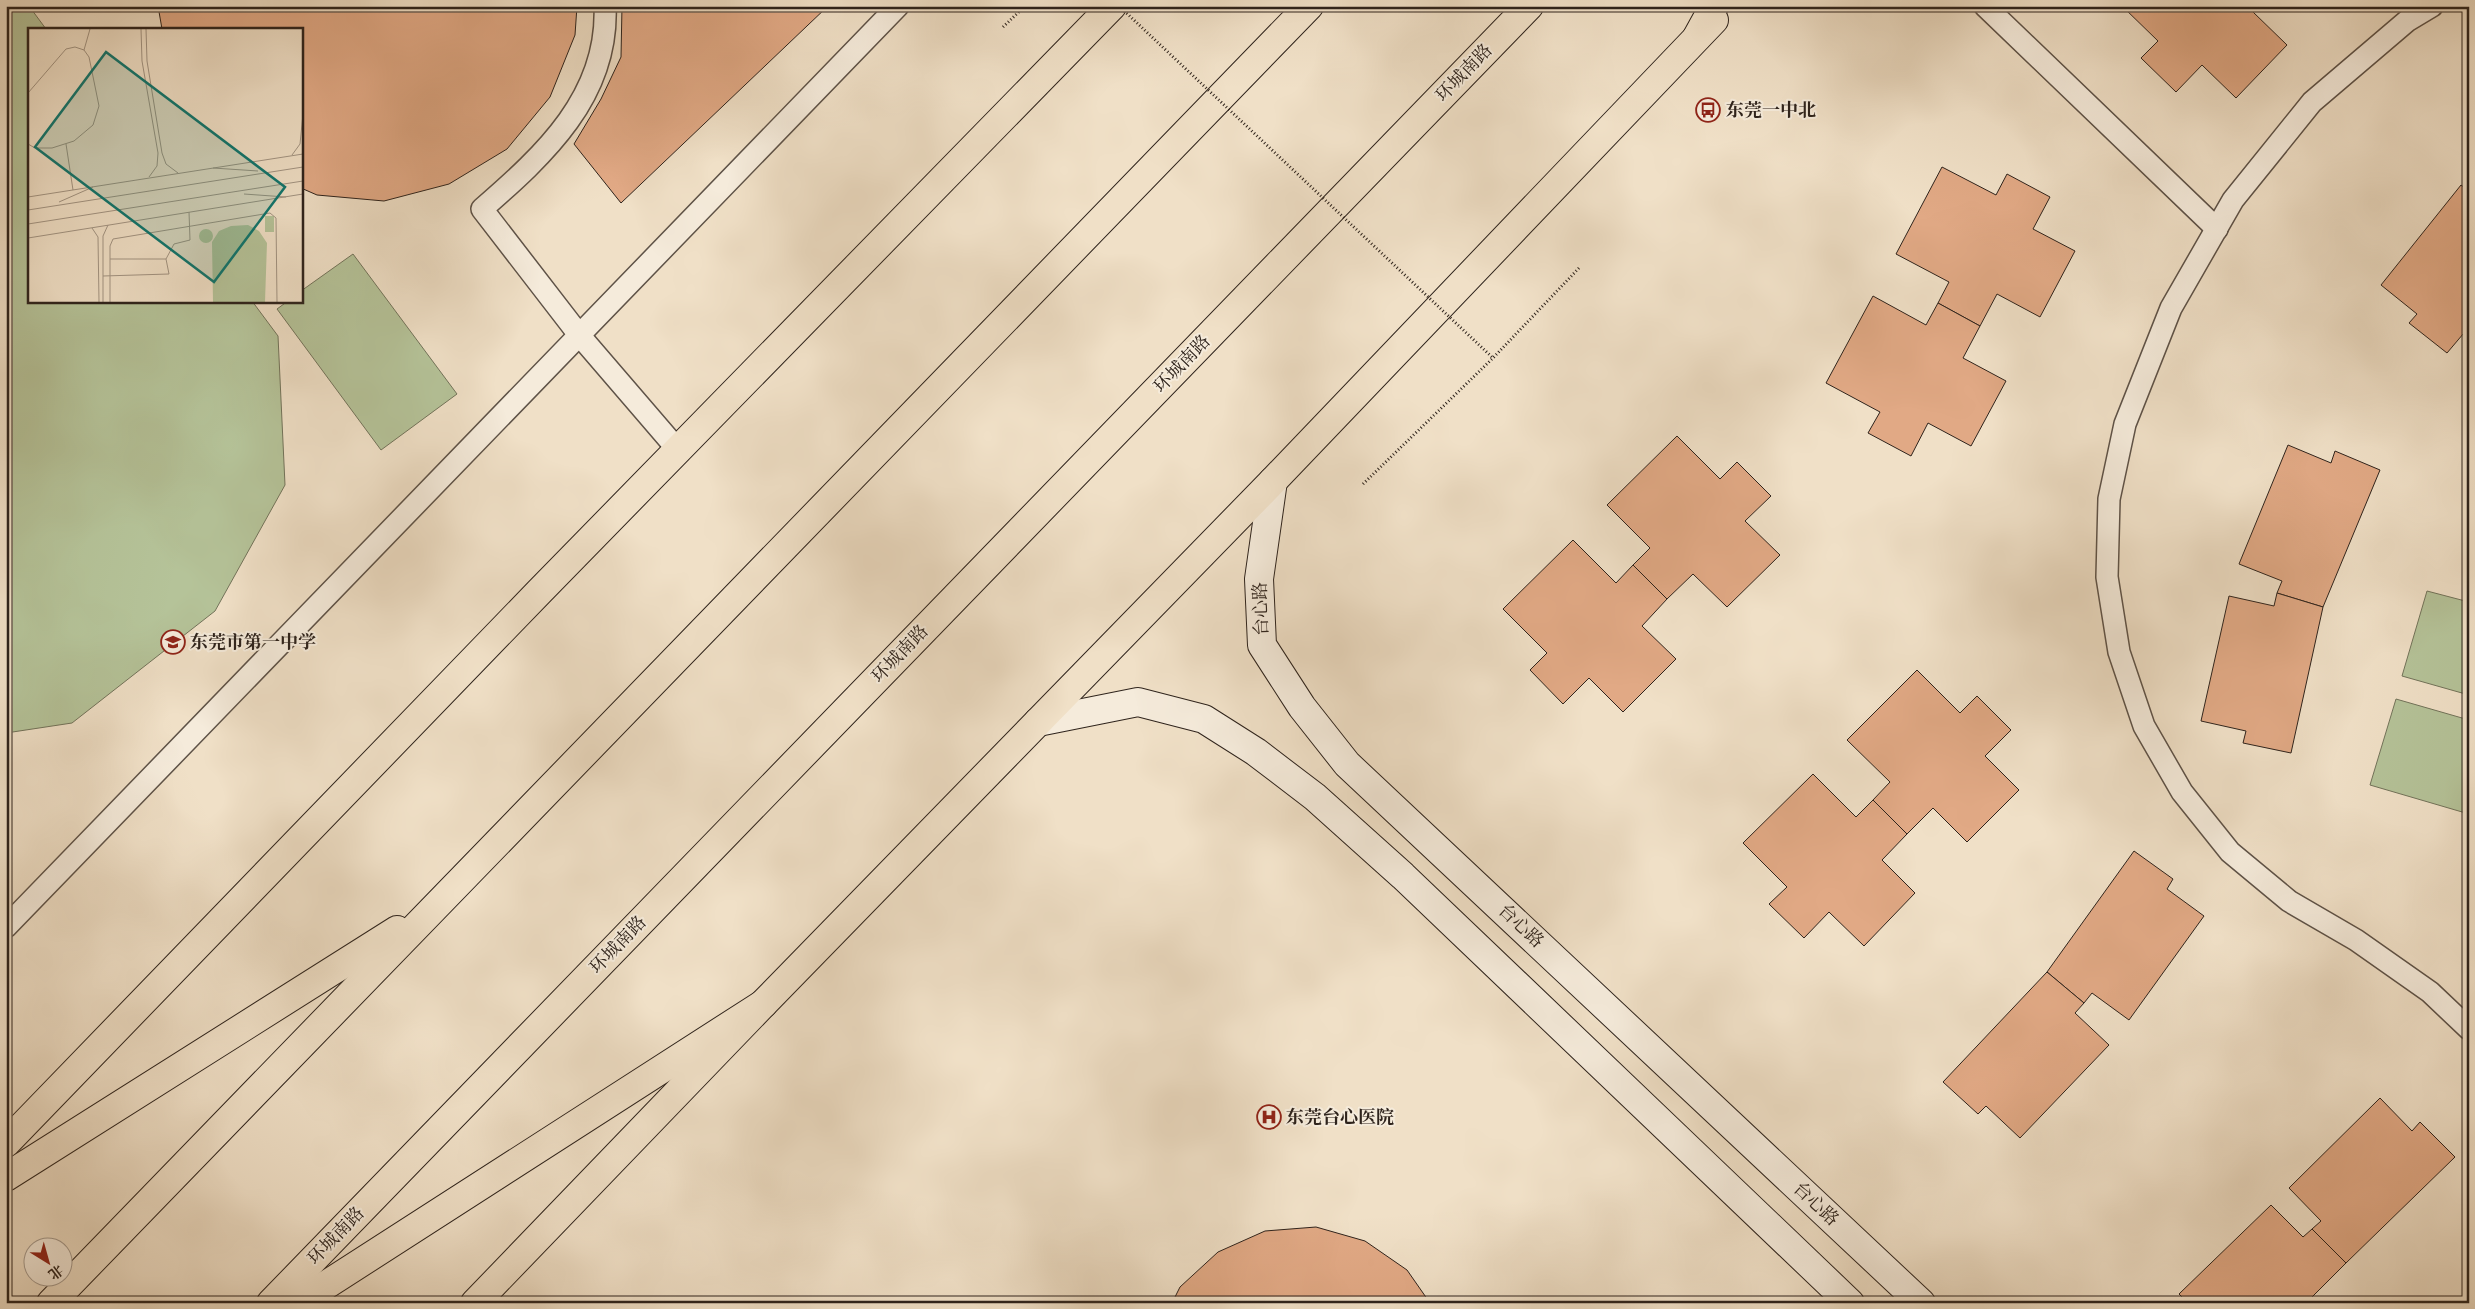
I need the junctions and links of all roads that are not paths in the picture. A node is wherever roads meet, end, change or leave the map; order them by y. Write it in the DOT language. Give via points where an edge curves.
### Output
graph roads {
  1 [pos="605,6"];
  2 [pos="898,6"];
  3 [pos="1112,6"];
  4 [pos="1309,6"];
  5 [pos="1529,6"];
  6 [pos="1714,6"];
  7 [pos="1727,6"];
  8 [pos="1985,6"];
  9 [pos="2432,6"];
  10 [pos="1697,37"];
  11 [pos="2217,228"];
  12 [pos="580,336"];
  13 [pos="678,450"];
  14 [pos="1273,481"];
  15 [pos="1038,722"];
  16 [pos="434,907"];
  17 [pos="6,927"];
  18 [pos="763,1004"];
  19 [pos="2469,1029"];
  20 [pos="6,1143"];
  21 [pos="6,1177"];
  22 [pos="51,1303"];
  23 [pos="271,1303"];
  24 [pos="298,1303"];
  25 [pos="476,1303"];
  26 [pos="1850,1303"];
  27 [pos="1921,1303"];
  1 -- 12 [label="lane" via="603,40 596,68 571,118 525,172 482,209"];
  2 -- 12 [label="lane"];
  3 -- 13 [label="main road"];
  4 -- 16 [label="main road"];
  5 -- 23 [label="main road, 环城南路"];
  6 -- 10 [label="main road"];
  7 -- 10 [label="main road"];
  8 -- 11 [label="lane"];
  9 -- 11 [label="lane" via="2407,21 2312,102 2233,200"];
  10 -- 14 [label="main road"];
  11 -- 19 [label="lane" via="2171,308 2125,424 2109,499 2107,577 2119,652 2144,726 2182,792 2230,852 2289,902 2356,940 2430,992"];
  12 -- 13 [label="lane"];
  12 -- 17 [label="lane"];
  13 -- 20 [label="main road"];
  14 -- 15 [label="main road"];
  14 -- 27 [label="main road, 台心路" via="1258,579 1262,645 1302,707 1347,764"];
  15 -- 18 [label="main road"];
  15 -- 26 [label="main road" via="1138,702 1204,719 1256,752 1315,797 1403,876"];
  16 -- 21 [label="main road"];
  16 -- 22 [label="main road"];
  18 -- 24 [label="main road"];
  18 -- 25 [label="main road"];
}
